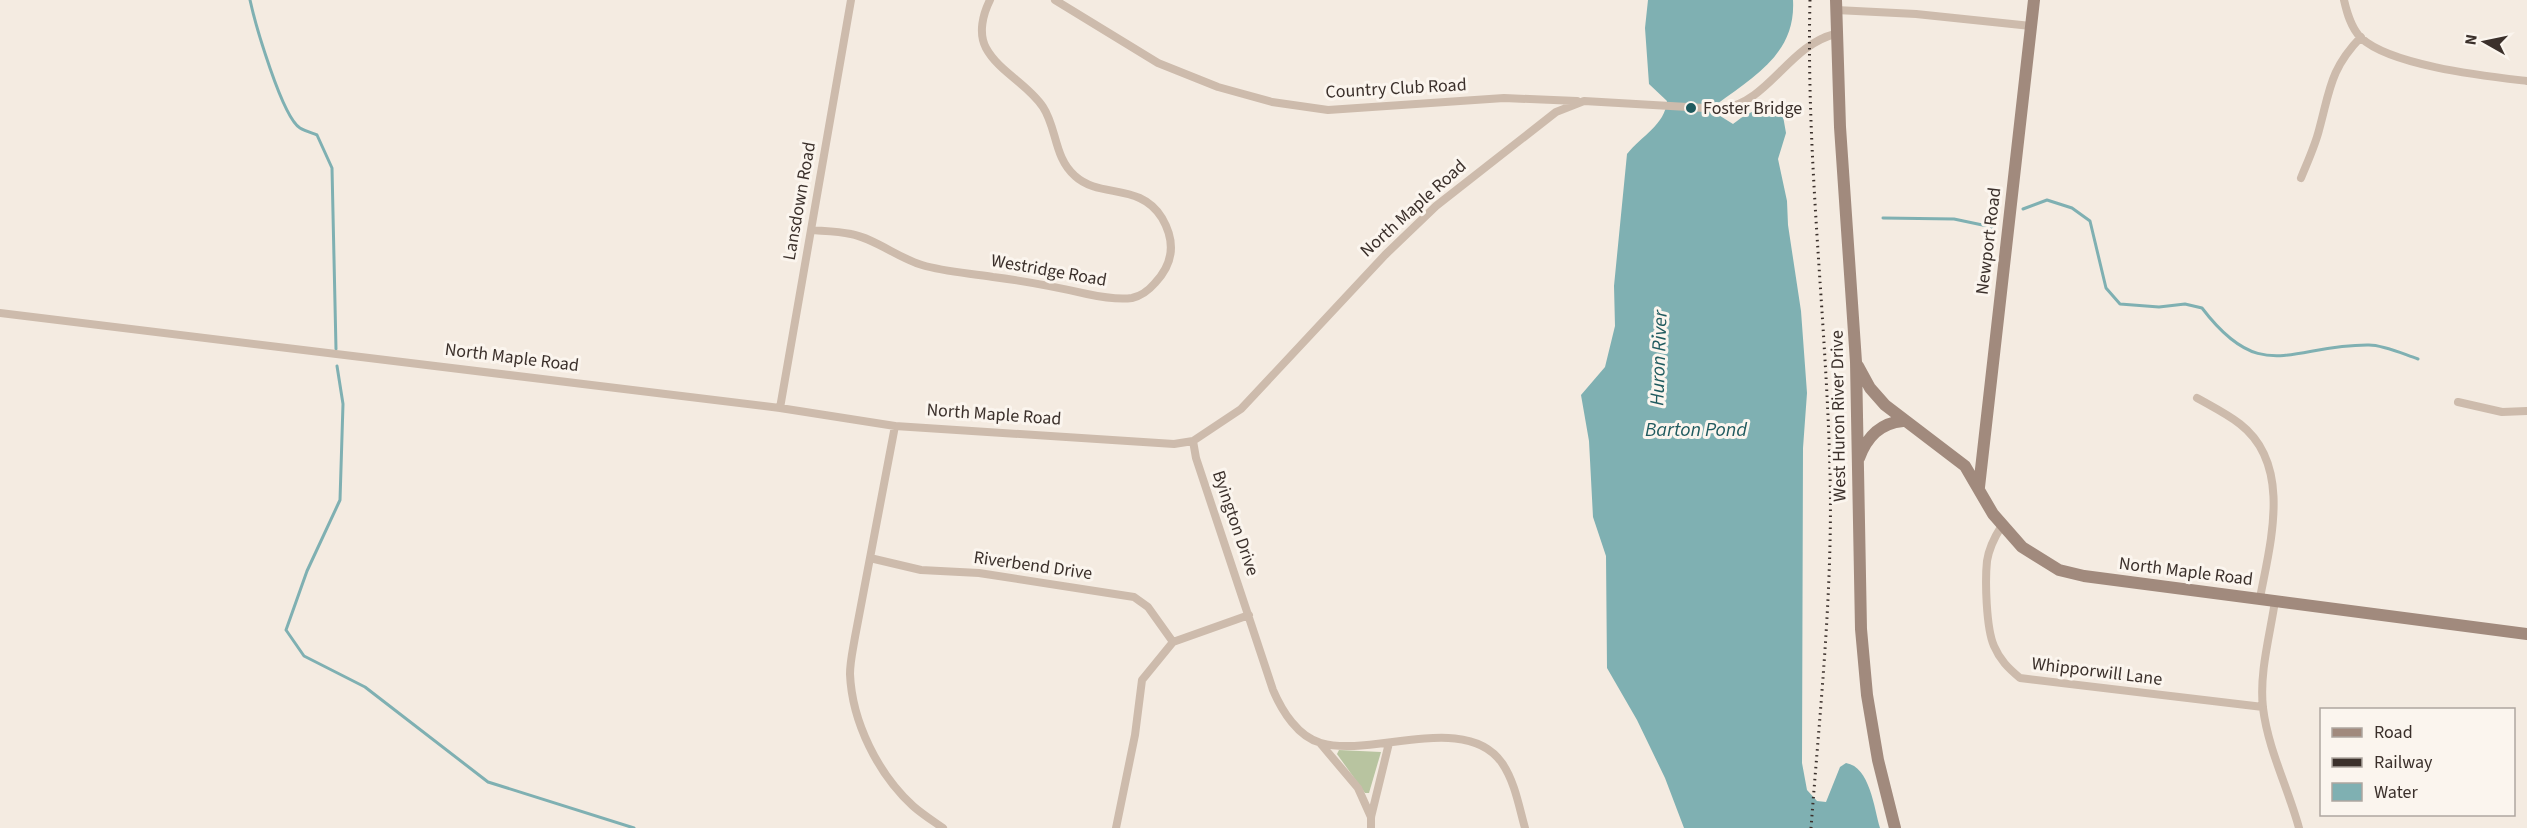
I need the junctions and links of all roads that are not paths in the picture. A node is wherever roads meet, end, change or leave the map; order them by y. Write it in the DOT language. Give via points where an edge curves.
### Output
graph roads {
  1 [pos="850,0"];
  2 [pos="990,0"];
  3 [pos="1055,0"];
  4 [pos="2034,0"];
  5 [pos="2344,0"];
  6 [pos="1836,5"];
  7 [pos="2031,26"];
  8 [pos="1835,34"];
  9 [pos="2361,37"];
  10 [pos="2527,81"];
  11 [pos="1584,101"];
  12 [pos="2301,178"];
  13 [pos="811,230"];
  14 [pos="0,313"];
  15 [pos="1856,362"];
  16 [pos="2197,398"];
  17 [pos="2458,402"];
  18 [pos="780,408"];
  19 [pos="2527,411"];
  20 [pos="1903,421"];
  21 [pos="896,426"];
  22 [pos="1193,441"];
  23 [pos="1856,465"];
  24 [pos="1979,487"];
  25 [pos="2001,527"];
  26 [pos="870,558"];
  27 [pos="2260,598"];
  28 [pos="2275,601"];
  29 [pos="1250,615"];
  30 [pos="2527,634"];
  31 [pos="1173,642"];
  32 [pos="2263,707"];
  33 [pos="1320,743"];
  34 [pos="1389,743"];
  35 [pos="1371,817"];
  36 [pos="943,828"];
  37 [pos="1116,828"];
  38 [pos="1371,828"];
  39 [pos="1526,828"];
  40 [pos="1895,828"];
  41 [pos="2299,828"];
  1 -- 13 [label="street, Lansdown Road"];
  2 -- 13 [label="street, Westridge Road" via="982,33 986,47 1045,110 1064,164 1076,177 1094,185 1139,196 1162,219 1172,244 1170,263 1162,275 1149,290 1134,298 1105,298 1032,282 943,270 852,234"];
  3 -- 11 [label="street, Country Club Road" via="1158,63 1218,87 1272,102 1328,110 1504,99"];
  4 -- 7 [label="street, Newport Road"];
  5 -- 9 [label="street" via="2347,15"];
  6 -- 7 [label="street"];
  6 -- 8 [label="street, West Huron River Drive"];
  7 -- 24 [label="street, Newport Road"];
  8 -- 11 [label="street, North Maple Road" via="1797,55 1747,102 1722,110"];
  8 -- 15 [label="street, West Huron River Drive"];
  9 -- 10 [label="street" via="2382,51 2411,61"];
  9 -- 12 [label="street" via="2341,61 2329,85 2319,132"];
  11 -- 22 [label="street, North Maple Road" via="1556,112 1436,206 1241,409"];
  13 -- 18 [label="street, Lansdown Road"];
  14 -- 18 [label="street, North Maple Road"];
  15 -- 20 [label="street, North Maple Road" via="1870,388"];
  15 -- 23 [label="street, West Huron River Drive"];
  16 -- 27 [label="street" via="2241,424 2266,458 2274,505"];
  17 -- 19 [label="street" via="2502,412"];
  18 -- 21 [label="street, North Maple Road"];
  20 -- 23 [label="street" via="1880,428 1864,444"];
  20 -- 24 [label="street, North Maple Road" via="1947,450 1965,466"];
  21 -- 22 [label="street, North Maple Road" via="1174,444"];
  21 -- 26 [label="street"];
  22 -- 29 [label="street, Byington Drive"];
  23 -- 40 [label="street, West Huron River Drive" via="1867,695"];
  24 -- 25 [label="street, North Maple Road"];
  25 -- 27 [label="street, North Maple Road" via="2039,560 2059,570"];
  25 -- 32 [label="street, Whipporwill Lane" via="1992,540 1987,562 1989,620 1993,644 2004,665 2020,678"];
  26 -- 31 [label="street, Riverbend Drive" via="921,570 991,574 1134,597 1148,607"];
  26 -- 36 [label="street" via="850,673 854,705 862,731 884,771 912,806"];
  27 -- 28 [label="street, North Maple Road"];
  28 -- 30 [label="street, North Maple Road"];
  28 -- 32 [label="street"];
  29 -- 31 [label="street"];
  29 -- 33 [label="street, Byington Drive" via="1281,708 1294,726"];
  31 -- 37 [label="street" via="1142,680"];
  32 -- 41 [label="street"];
  33 -- 34 [label="street"];
  33 -- 35 [label="street, Byington Drive" via="1358,788"];
  34 -- 35 [label="street"];
  34 -- 39 [label="street" via="1459,739 1485,747 1501,762 1512,783"];
  35 -- 38 [label="street"];
}
